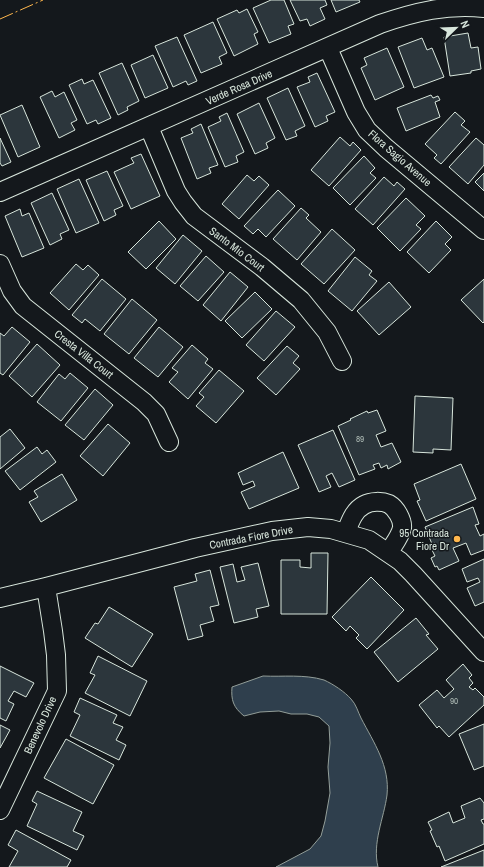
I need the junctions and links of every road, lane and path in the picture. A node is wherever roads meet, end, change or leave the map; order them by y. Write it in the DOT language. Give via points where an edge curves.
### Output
graph roads {
  1 [pos="484,8"];
  2 [pos="328,48"];
  3 [pos="149,127"];
  4 [pos="0,192"];
  5 [pos="484,230"];
  6 [pos="0,264"];
  7 [pos="342,361"];
  8 [pos="169,442"];
  9 [pos="346,532"];
  10 [pos="389,552"];
  11 [pos="46,588"];
  12 [pos="0,598"];
  13 [pos="484,652"];
  14 [pos="0,810"];
  1 -- 2 [label="street, Verde Rosa Drive" via="440,8 410,14 380,24"];
  2 -- 3 [label="street, Verde Rosa Drive"];
  2 -- 5 [label="street, Flora Sagio Avenue" via="356,112 368,130"];
  3 -- 4 [label="street, Verde Rosa Drive"];
  3 -- 7 [label="street, Santo Mio Court" via="176,191 194,216 301,300 327,332"];
  6 -- 8 [label="street, Cresta Villa Court" via="12,291 23,306 144,402 156,414"];
  9 -- 10 [label="street, Contrada Fiore Drive" via="370,540"];
  9 -- 10 [label="street" via="352,517 363,505 370,502 389,504 400,517 402,526"];
  9 -- 11 [label="street, Contrada Fiore Drive" via="331,528 308,527 272,531 195,548"];
  10 -- 13 [label="street, Contrada Fiore Drive" via="413,574"];
  11 -- 12 [label="street, Contrada Fiore Drive"];
  11 -- 14 [label="street, Benevolo Drive" via="56,655 57,691"];
}
